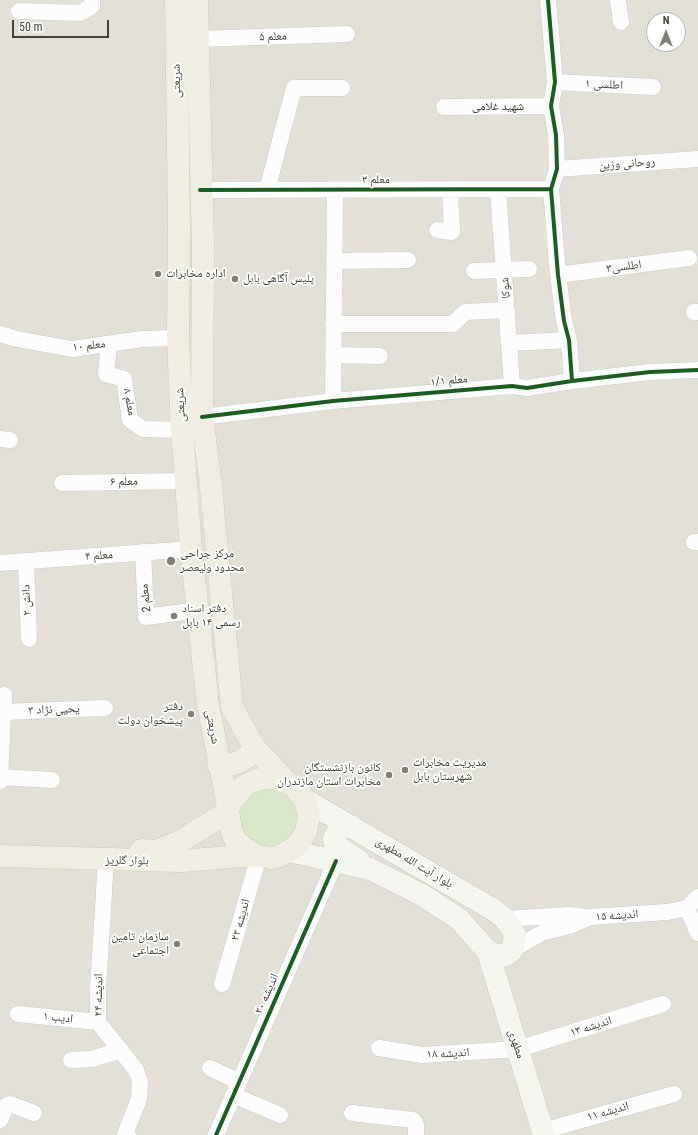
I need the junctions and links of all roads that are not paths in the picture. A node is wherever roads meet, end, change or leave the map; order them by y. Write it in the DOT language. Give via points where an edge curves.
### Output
graph roads {
  1 [pos="92,0"];
  2 [pos="176,0"];
  3 [pos="197,0"];
  4 [pos="548,0"];
  5 [pos="618,0"];
  6 [pos="20,11"];
  7 [pos="621,22"];
  8 [pos="347,34"];
  9 [pos="198,39"];
  10 [pos="555,82"];
  11 [pos="653,87"];
  12 [pos="342,88"];
  13 [pos="552,106"];
  14 [pos="444,107"];
  15 [pos="698,159"];
  16 [pos="556,169"];
  17 [pos="552,189"];
  18 [pos="200,190"];
  19 [pos="267,190"];
  20 [pos="335,190"];
  21 [pos="450,190"];
  22 [pos="498,190"];
  23 [pos="437,230"];
  24 [pos="179,247"];
  25 [pos="203,247"];
  26 [pos="689,258"];
  27 [pos="408,260"];
  28 [pos="334,261"];
  29 [pos="529,269"];
  30 [pos="504,270"];
  31 [pos="474,271"];
  32 [pos="558,275"];
  33 [pos="507,310"];
  34 [pos="333,324"];
  35 [pos="0,334"];
  36 [pos="178,338"];
  37 [pos="569,340"];
  38 [pos="510,343"];
  39 [pos="109,344"];
  40 [pos="333,355"];
  41 [pos="380,356"];
  42 [pos="698,370"];
  43 [pos="572,381"];
  44 [pos="512,386"];
  45 [pos="333,401"];
  46 [pos="202,417"];
  47 [pos="182,430"];
  48 [pos="186,481"];
  49 [pos="62,483"];
  50 [pos="191,549"];
  51 [pos="143,552"];
  52 [pos="26,561"];
  53 [pos="2,564"];
  54 [pos="198,610"];
  55 [pos="28,639"];
  56 [pos="4,695"];
  57 [pos="105,708"];
  58 [pos="3,712"];
  59 [pos="1,739"];
  60 [pos="254,747"];
  61 [pos="218,764"];
  62 [pos="0,777"];
  63 [pos="52,780"];
  64 [pos="0,781"];
  65 [pos="286,781"];
  66 [pos="305,800"];
  67 [pos="228,809"];
  68 [pos="351,826"];
  69 [pos="0,844"];
  70 [pos="290,852"];
  71 [pos="256,855"];
  72 [pos="0,856"];
  73 [pos="106,860"];
  74 [pos="336,861"];
  75 [pos="370,869"];
  76 [pos="693,902"];
  77 [pos="590,917"];
  78 [pos="698,933"];
  79 [pos="506,942"];
  80 [pos="222,984"];
  81 [pos="663,1004"];
  82 [pos="18,1014"];
  83 [pos="98,1022"];
  84 [pos="379,1048"];
  85 [pos="518,1049"];
  86 [pos="121,1050"];
  87 [pos="71,1060"];
  88 [pos="210,1068"];
  89 [pos="236,1088"];
  90 [pos="674,1094"];
  91 [pos="34,1113"];
  92 [pos="352,1113"];
  93 [pos="280,1115"];
  94 [pos="0,1120"];
  95 [pos="544,1133"];
  96 [pos="126,1135"];
  97 [pos="216,1135"];
  98 [pos="416,1135"];
  1 -- 6 [label="street" via="92,6 80,13"];
  2 -- 24 [label="main road, شریعتی"];
  3 -- 9 [label="main road, شریعتی"];
  4 -- 10 [label="street"];
  5 -- 7 [label="street"];
  8 -- 9 [label="street, معلم ۵"];
  9 -- 18 [label="main road, شریعتی"];
  10 -- 11 [label="street, اطلسی ۱"];
  10 -- 13 [label="street"];
  12 -- 19 [label="street" via="294,88"];
  13 -- 14 [label="street, شهید غلامی"];
  13 -- 16 [label="street" via="556,135"];
  15 -- 16 [label="street, روحانی وزین"];
  16 -- 17 [label="street"];
  17 -- 22 [label="street, معلم ۳"];
  17 -- 32 [label="street"];
  18 -- 19 [label="street, معلم ۳"];
  18 -- 25 [label="main road, شریعتی"];
  19 -- 20 [label="street, معلم ۳"];
  20 -- 21 [label="street, معلم ۳"];
  20 -- 28 [label="street"];
  21 -- 22 [label="street, معلم ۳"];
  21 -- 23 [label="street" via="452,232"];
  22 -- 30 [label="street, شوکا"];
  24 -- 25 [label="main road"];
  24 -- 36 [label="main road, شریعتی"];
  25 -- 46 [label="main road, شریعتی"];
  26 -- 32 [label="street, اطلسی۳"];
  27 -- 28 [label="street"];
  28 -- 34 [label="street"];
  29 -- 30 [label="street"];
  30 -- 31 [label="street"];
  30 -- 33 [label="street, شوکا"];
  32 -- 37 [label="street"];
  33 -- 34 [label="street" via="464,312 453,324"];
  33 -- 38 [label="street, شوکا"];
  34 -- 40 [label="street"];
  35 -- 39 [label="street, معلم ۱۰" via="72,349"];
  36 -- 39 [label="street, معلم ۱۰" via="142,339"];
  36 -- 47 [label="main road, شریعتی"];
  37 -- 38 [label="street"];
  37 -- 43 [label="street"];
  38 -- 44 [label="street, شوکا"];
  39 -- 47 [label="street, معلم ۸" via="106,374 124,379 130,420 143,429"];
  40 -- 41 [label="street"];
  40 -- 45 [label="street"];
  42 -- 43 [label="street, معلم ۱/۱" via="650,372"];
  43 -- 44 [label="street, معلم ۱/۱" via="527,388"];
  44 -- 45 [label="street, معلم ۱/۱"];
  45 -- 46 [label="street, معلم ۱/۱"];
  46 -- 60 [label="main road, شریعتی" via="232,707"];
  47 -- 48 [label="main road, شریعتی"];
  48 -- 49 [label="street, معلم ۶"];
  48 -- 50 [label="main road, شریعتی"];
  50 -- 51 [label="street, معلم ۴"];
  50 -- 54 [label="main road, شریعتی"];
  51 -- 52 [label="street, معلم ۴"];
  51 -- 54 [label="street, معلم 2" via="146,617"];
  52 -- 53 [label="street, معلم ۴"];
  52 -- 55 [label="street, دانش ۲"];
  54 -- 61 [label="main road, شریعتی" via="208,705"];
  56 -- 58 [label="street"];
  57 -- 58 [label="street, یحیی نژاد ۳"];
  58 -- 59 [label="street"];
  59 -- 62 [label="street"];
  60 -- 61 [label="main road" via="248,756 239,762"];
  60 -- 65 [label="main road, شریعتی"];
  61 -- 67 [label="main road, شریعتی"];
  62 -- 63 [label="street"];
  62 -- 64 [label="street"];
  65 -- 66 [label="main road" via="294,786"];
  65 -- 67 [label="main road" via="275,778 254,781 244,786"];
  66 -- 68 [label="main road, بلوار آیت الله مطهری"];
  66 -- 70 [label="main road" via="309,816 306,832"];
  67 -- 69 [label="main road, بلوار گلریز" via="184,840 156,851"];
  67 -- 71 [label="main road" via="232,833 237,842"];
  68 -- 75 [label="main road" via="341,828 337,832 335,845"];
  68 -- 79 [label="main road, بلوار آیت الله مطهری" via="494,910"];
  70 -- 71 [label="main road" via="270,858"];
  70 -- 74 [label="main road, بلوار آیت الله مطهری"];
  71 -- 73 [label="main road, بلوار گلریز" via="181,861"];
  71 -- 80 [label="street, اندیشه ۲۲"];
  72 -- 73 [label="main road, بلوار گلریز"];
  73 -- 83 [label="street, اندیشه ۲۴"];
  74 -- 75 [label="main road, بلوار آیت الله مطهری"];
  74 -- 89 [label="street, اندیشه ۲۰"];
  75 -- 79 [label="main road, بلوار آیت الله مطهری"];
  76 -- 77 [label="street, اندیشه ۱۵" via="667,912"];
  76 -- 78 [label="street"];
  77 -- 79 [label="street, اندیشه ۱۵" via="572,925"];
  77 -- 79 [label="street" via="570,915"];
  79 -- 85 [label="main road, مطهری" via="506,1011"];
  81 -- 85 [label="street, اندیشه ١٣"];
  82 -- 83 [label="street, ادیب ۱"];
  83 -- 86 [label="street, اندیشه ۲۴"];
  84 -- 85 [label="street, اندیشه ۱۸" via="422,1056"];
  85 -- 95 [label="main road, مطهری"];
  86 -- 87 [label="street" via="92,1059"];
  86 -- 96 [label="street, اندیشه ۲۴" via="136,1070 141,1090"];
  88 -- 89 [label="street"];
  89 -- 93 [label="street"];
  89 -- 97 [label="street, اندیشه ۲۰"];
  90 -- 95 [label="street, اندیشه ۱۱"];
  91 -- 94 [label="street" via="10,1104 7,1105"];
  92 -- 98 [label="street" via="413,1120"];
}
